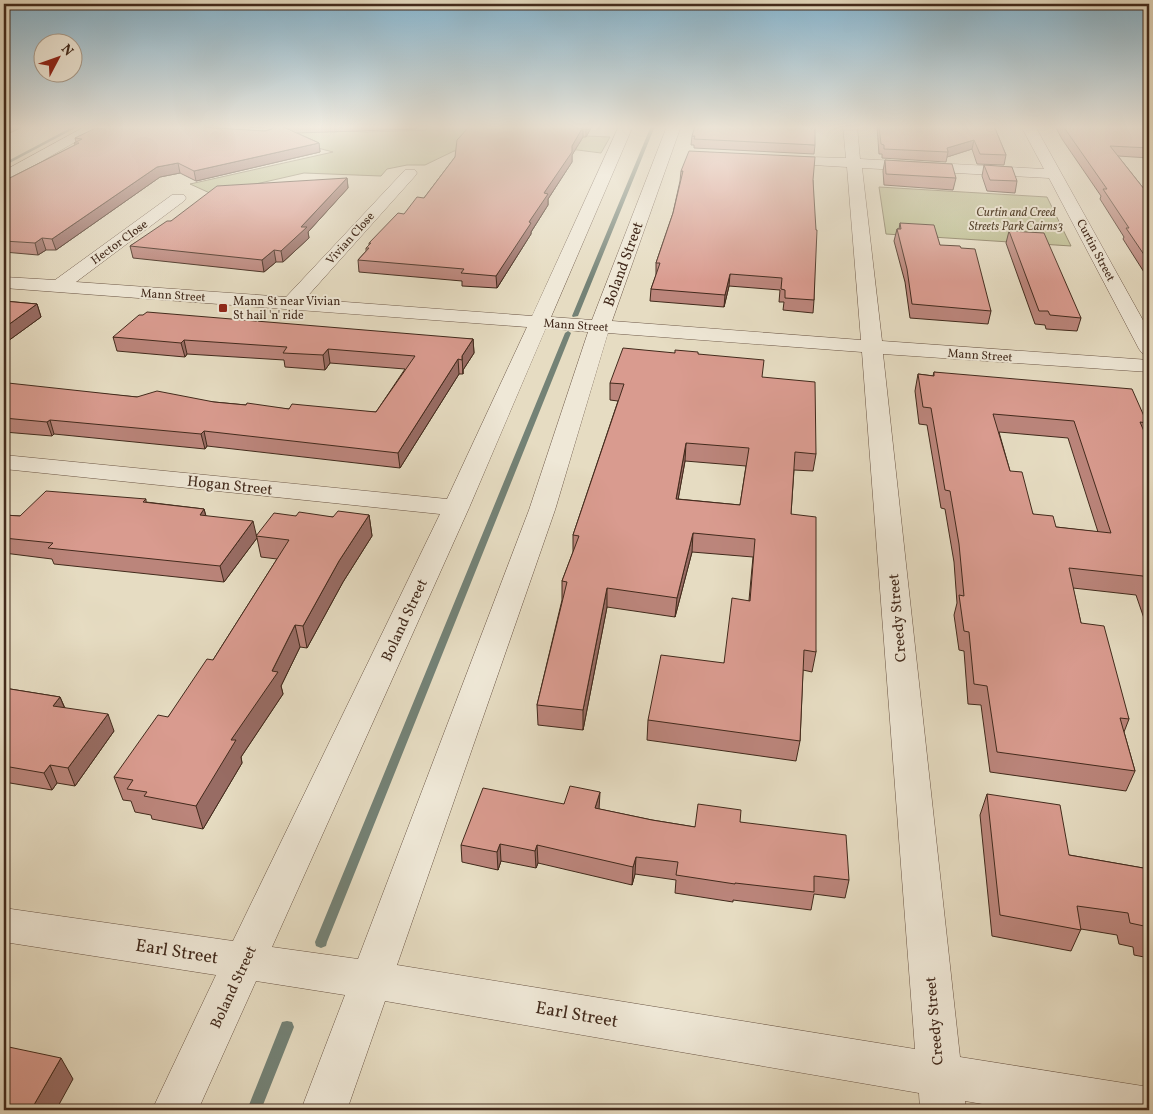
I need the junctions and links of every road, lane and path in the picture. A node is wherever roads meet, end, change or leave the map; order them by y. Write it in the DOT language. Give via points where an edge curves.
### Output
graph roads {
  1 [pos="405,178"];
  2 [pos="603,178"];
  3 [pos="664,178"];
  4 [pos="855,178"];
  5 [pos="1057,178"];
  6 [pos="178,198"];
  7 [pos="4,282"];
  8 [pos="59,286"];
  9 [pos="290,304"];
  10 [pos="540,322"];
  11 [pos="600,326"];
  12 [pos="873,348"];
  13 [pos="1149,349"];
  14 [pos="1149,366"];
  15 [pos="4,462"];
  16 [pos="456,508"];
  17 [pos="4,925"];
  18 [pos="245,961"];
  19 [pos="370,980"];
  20 [pos="941,1092"];
  21 [pos="175,1110"];
  22 [pos="324,1110"];
  23 [pos="1149,1110"];
  1 -- 9 [label="street, Vivian Close"];
  2 -- 10 [label="street, Boland Street"];
  3 -- 11 [label="street, Boland Street"];
  4 -- 12 [label="street, Creedy Street"];
  5 -- 13 [label="street, Curtin Street"];
  6 -- 8 [label="street, Hector Close"];
  7 -- 8 [label="street, Mann Street"];
  8 -- 9 [label="street, Mann Street"];
  9 -- 10 [label="street, Mann Street"];
  10 -- 11 [label="street, Mann Street"];
  10 -- 16 [label="street, Boland Street"];
  11 -- 12 [label="street, Mann Street"];
  11 -- 19 [label="street, Boland Street" via="542,510"];
  12 -- 14 [label="street, Mann Street"];
  12 -- 20 [label="street, Creedy Street"];
  15 -- 16 [label="street, Hogan Street"];
  16 -- 18 [label="street, Boland Street"];
  17 -- 18 [label="street, Earl Street"];
  18 -- 19 [label="street, Earl Street"];
  18 -- 21 [label="street, Boland Street"];
  19 -- 20 [label="street, Earl Street"];
  19 -- 22 [label="street, Boland Street"];
  20 -- 23 [label="street, Earl Street"];
}
